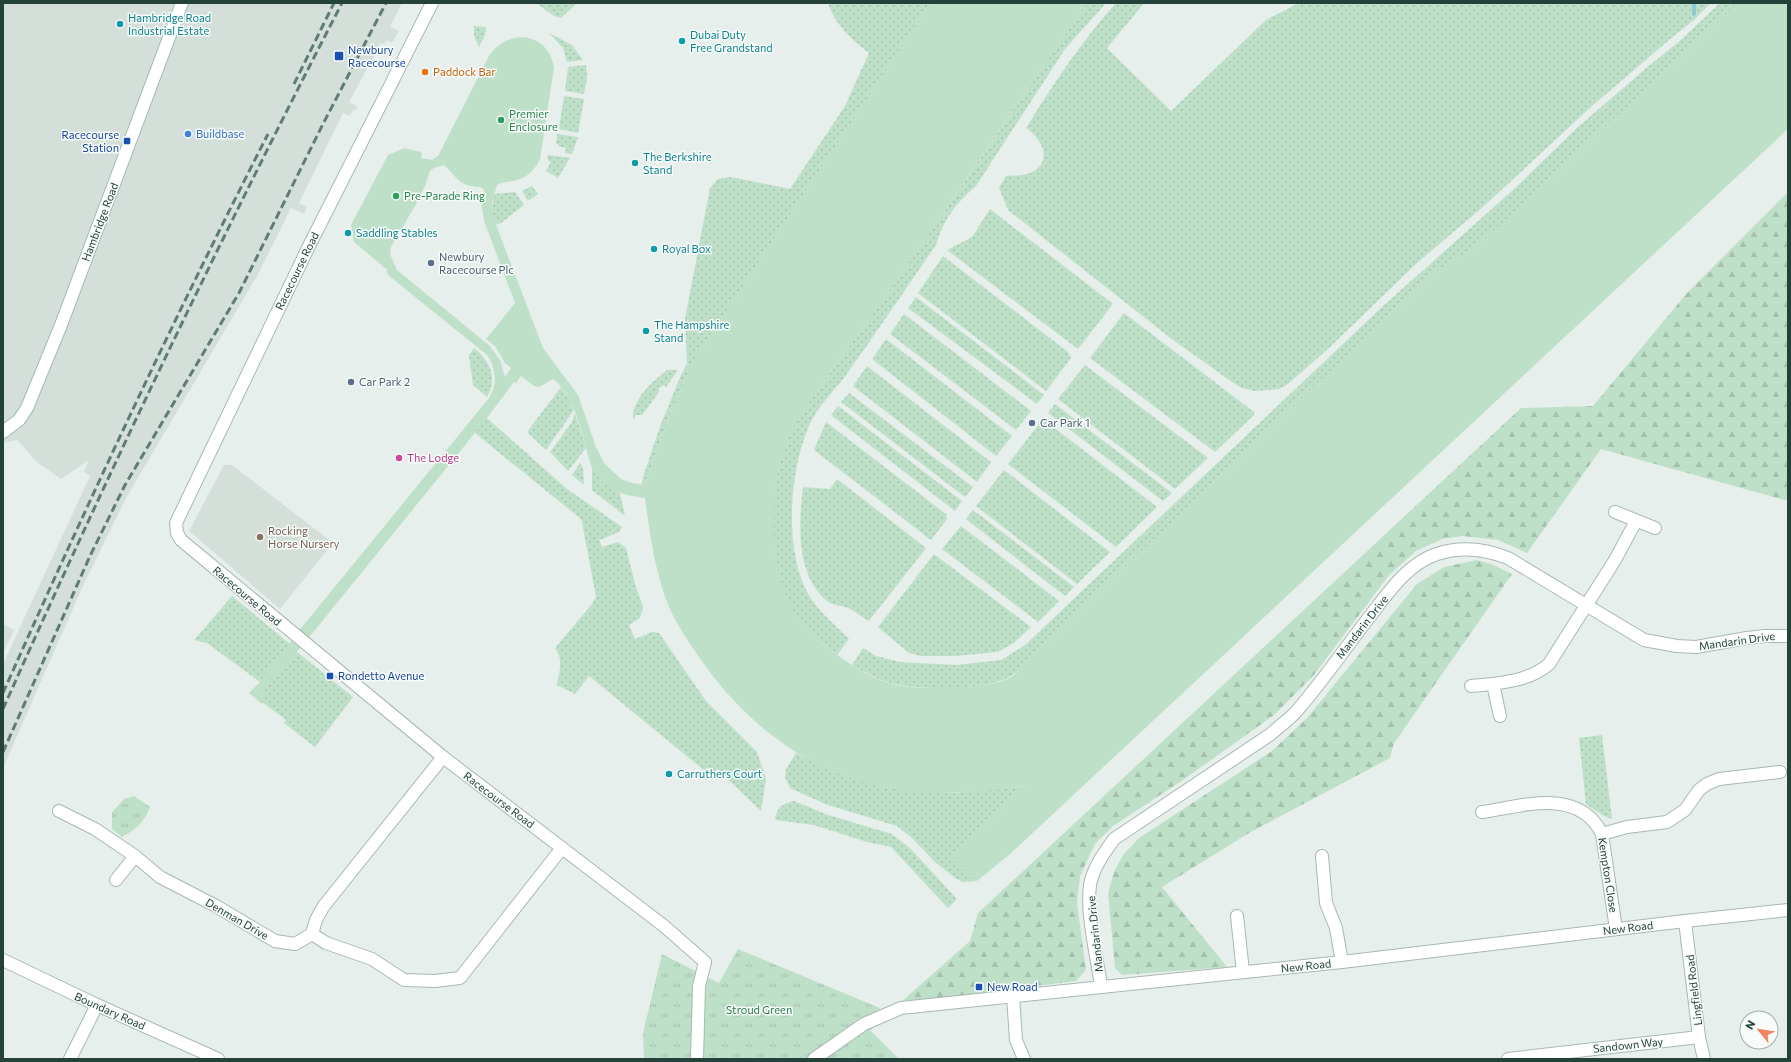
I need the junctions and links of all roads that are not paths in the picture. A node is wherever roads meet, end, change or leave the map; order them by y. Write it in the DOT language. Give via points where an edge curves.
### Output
graph roads {
  1 [pos="182,3"];
  2 [pos="432,3"];
  3 [pos="3,432"];
  4 [pos="1615,512"];
  5 [pos="1636,521"];
  6 [pos="1655,528"];
  7 [pos="1586,606"];
  8 [pos="1788,636"];
  9 [pos="1493,684"];
  10 [pos="1471,686"];
  11 [pos="1500,716"];
  12 [pos="443,757"];
  13 [pos="1780,772"];
  14 [pos="59,811"];
  15 [pos="1482,812"];
  16 [pos="1602,834"];
  17 [pos="562,848"];
  18 [pos="134,856"];
  19 [pos="1322,856"];
  20 [pos="116,880"];
  21 [pos="1788,910"];
  22 [pos="1237,916"];
  23 [pos="1685,921"];
  24 [pos="1616,929"];
  25 [pos="312,934"];
  26 [pos="3,960"];
  27 [pos="1342,962"];
  28 [pos="1243,972"];
  29 [pos="1101,986"];
  30 [pos="1013,996"];
  31 [pos="97,1005"];
  32 [pos="1699,1037"];
  33 [pos="70,1059"];
  34 [pos="218,1059"];
  35 [pos="697,1059"];
  36 [pos="814,1059"];
  37 [pos="1024,1059"];
  38 [pos="1508,1059"];
  39 [pos="1704,1059"];
  1 -- 3 [label="street, Hambridge Road" via="61,325 27,408 19,420"];
  2 -- 12 [label="street, Racecourse Road" via="309,246 176,523 181,540"];
  4 -- 5 [label="street"];
  5 -- 6 [label="street"];
  5 -- 7 [label="street"];
  7 -- 8 [label="street, Mandarin Drive" via="1644,640 1677,646 1714,645 1765,636"];
  7 -- 9 [label="street" via="1556,655 1541,671 1531,676"];
  7 -- 29 [label="street, Mandarin Drive" via="1508,558 1489,551 1474,549 1436,554 1411,569 1398,581 1293,715 1271,734 1114,839 1104,852 1090,885 1090,907"];
  9 -- 10 [label="street"];
  9 -- 11 [label="street"];
  12 -- 17 [label="street, Racecourse Road"];
  12 -- 25 [label="street" via="323,907"];
  13 -- 16 [label="street" via="1719,779 1699,790 1685,810 1667,822 1627,827"];
  14 -- 18 [label="street, Denman Drive" via="95,828"];
  15 -- 16 [label="street, Kempton Close" via="1547,802 1560,803 1585,813 1597,823"];
  16 -- 24 [label="street, Kempton Close"];
  17 -- 25 [label="street" via="460,978 434,981 404,980 372,959 326,943"];
  17 -- 35 [label="street, Racecourse Road" via="664,926 705,962 699,986"];
  18 -- 20 [label="street"];
  18 -- 25 [label="street, Denman Drive" via="160,877 275,940 295,944"];
  19 -- 27 [label="street" via="1326,903 1336,928"];
  21 -- 23 [label="street, New Road"];
  22 -- 28 [label="street"];
  23 -- 24 [label="street, New Road"];
  23 -- 32 [label="street, Lingfield Road"];
  24 -- 27 [label="street, New Road"];
  26 -- 31 [label="street, Boundary Road"];
  27 -- 28 [label="street, New Road"];
  28 -- 29 [label="street, New Road"];
  29 -- 30 [label="street, New Road"];
  30 -- 36 [label="street, New Road" via="901,1008 864,1024"];
  30 -- 37 [label="street" via="1016,1040"];
  31 -- 33 [label="street"];
  31 -- 34 [label="street, Boundary Road"];
  32 -- 38 [label="street, Sandown Way"];
  32 -- 39 [label="street, Lingfield Road"];
}
